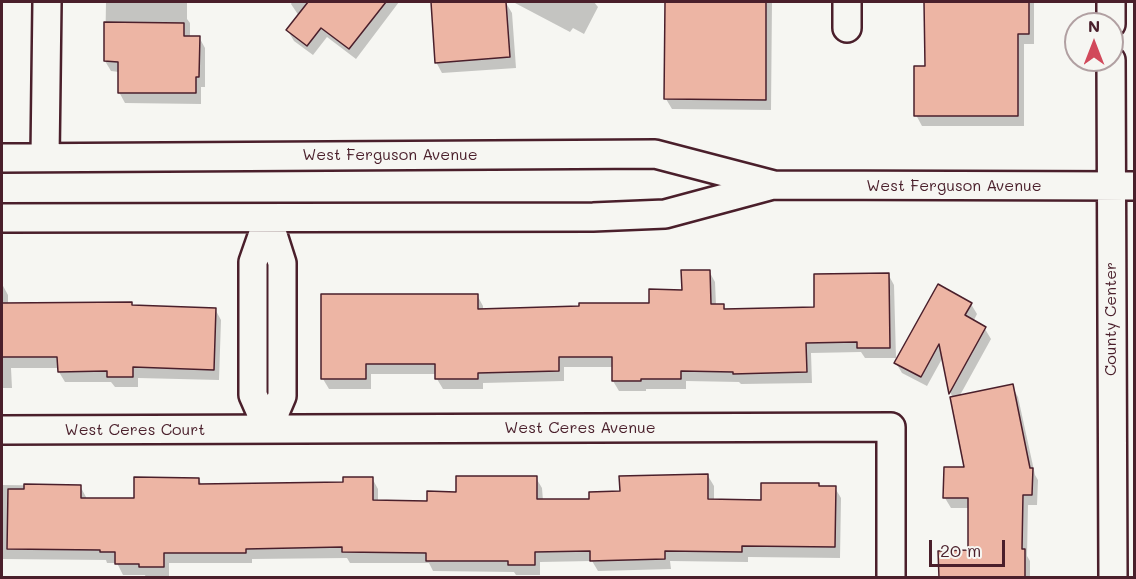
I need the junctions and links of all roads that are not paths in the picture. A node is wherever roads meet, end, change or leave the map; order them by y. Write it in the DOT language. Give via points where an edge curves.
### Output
graph roads {
  1 [pos="46,2"];
  2 [pos="847,2"];
  3 [pos="847,28"];
  4 [pos="1112,72"];
  5 [pos="45,157"];
  6 [pos="2,158"];
  7 [pos="774,185"];
  8 [pos="1123,186"];
  9 [pos="2,218"];
  10 [pos="268,219"];
  11 [pos="268,429"];
  12 [pos="2,430"];
  13 [pos="891,578"];
  14 [pos="1113,578"];
  1 -- 5 [label="street"];
  2 -- 3 [label="street"];
  4 -- 8 [label="street, County Center"];
  5 -- 6 [label="street, West Ferguson Avenue"];
  5 -- 7 [label="street, West Ferguson Avenue" via="655,154"];
  7 -- 8 [label="street, West Ferguson Avenue"];
  7 -- 10 [label="street, West Ferguson Avenue" via="665,214"];
  8 -- 14 [label="street, County Center"];
  9 -- 10 [label="street, West Ferguson Avenue"];
  10 -- 11 [label="street" via="253,262 253,395"];
  11 -- 12 [label="street, West Ceres Court"];
  11 -- 13 [label="street, West Ceres Avenue" via="891,427"];
}
